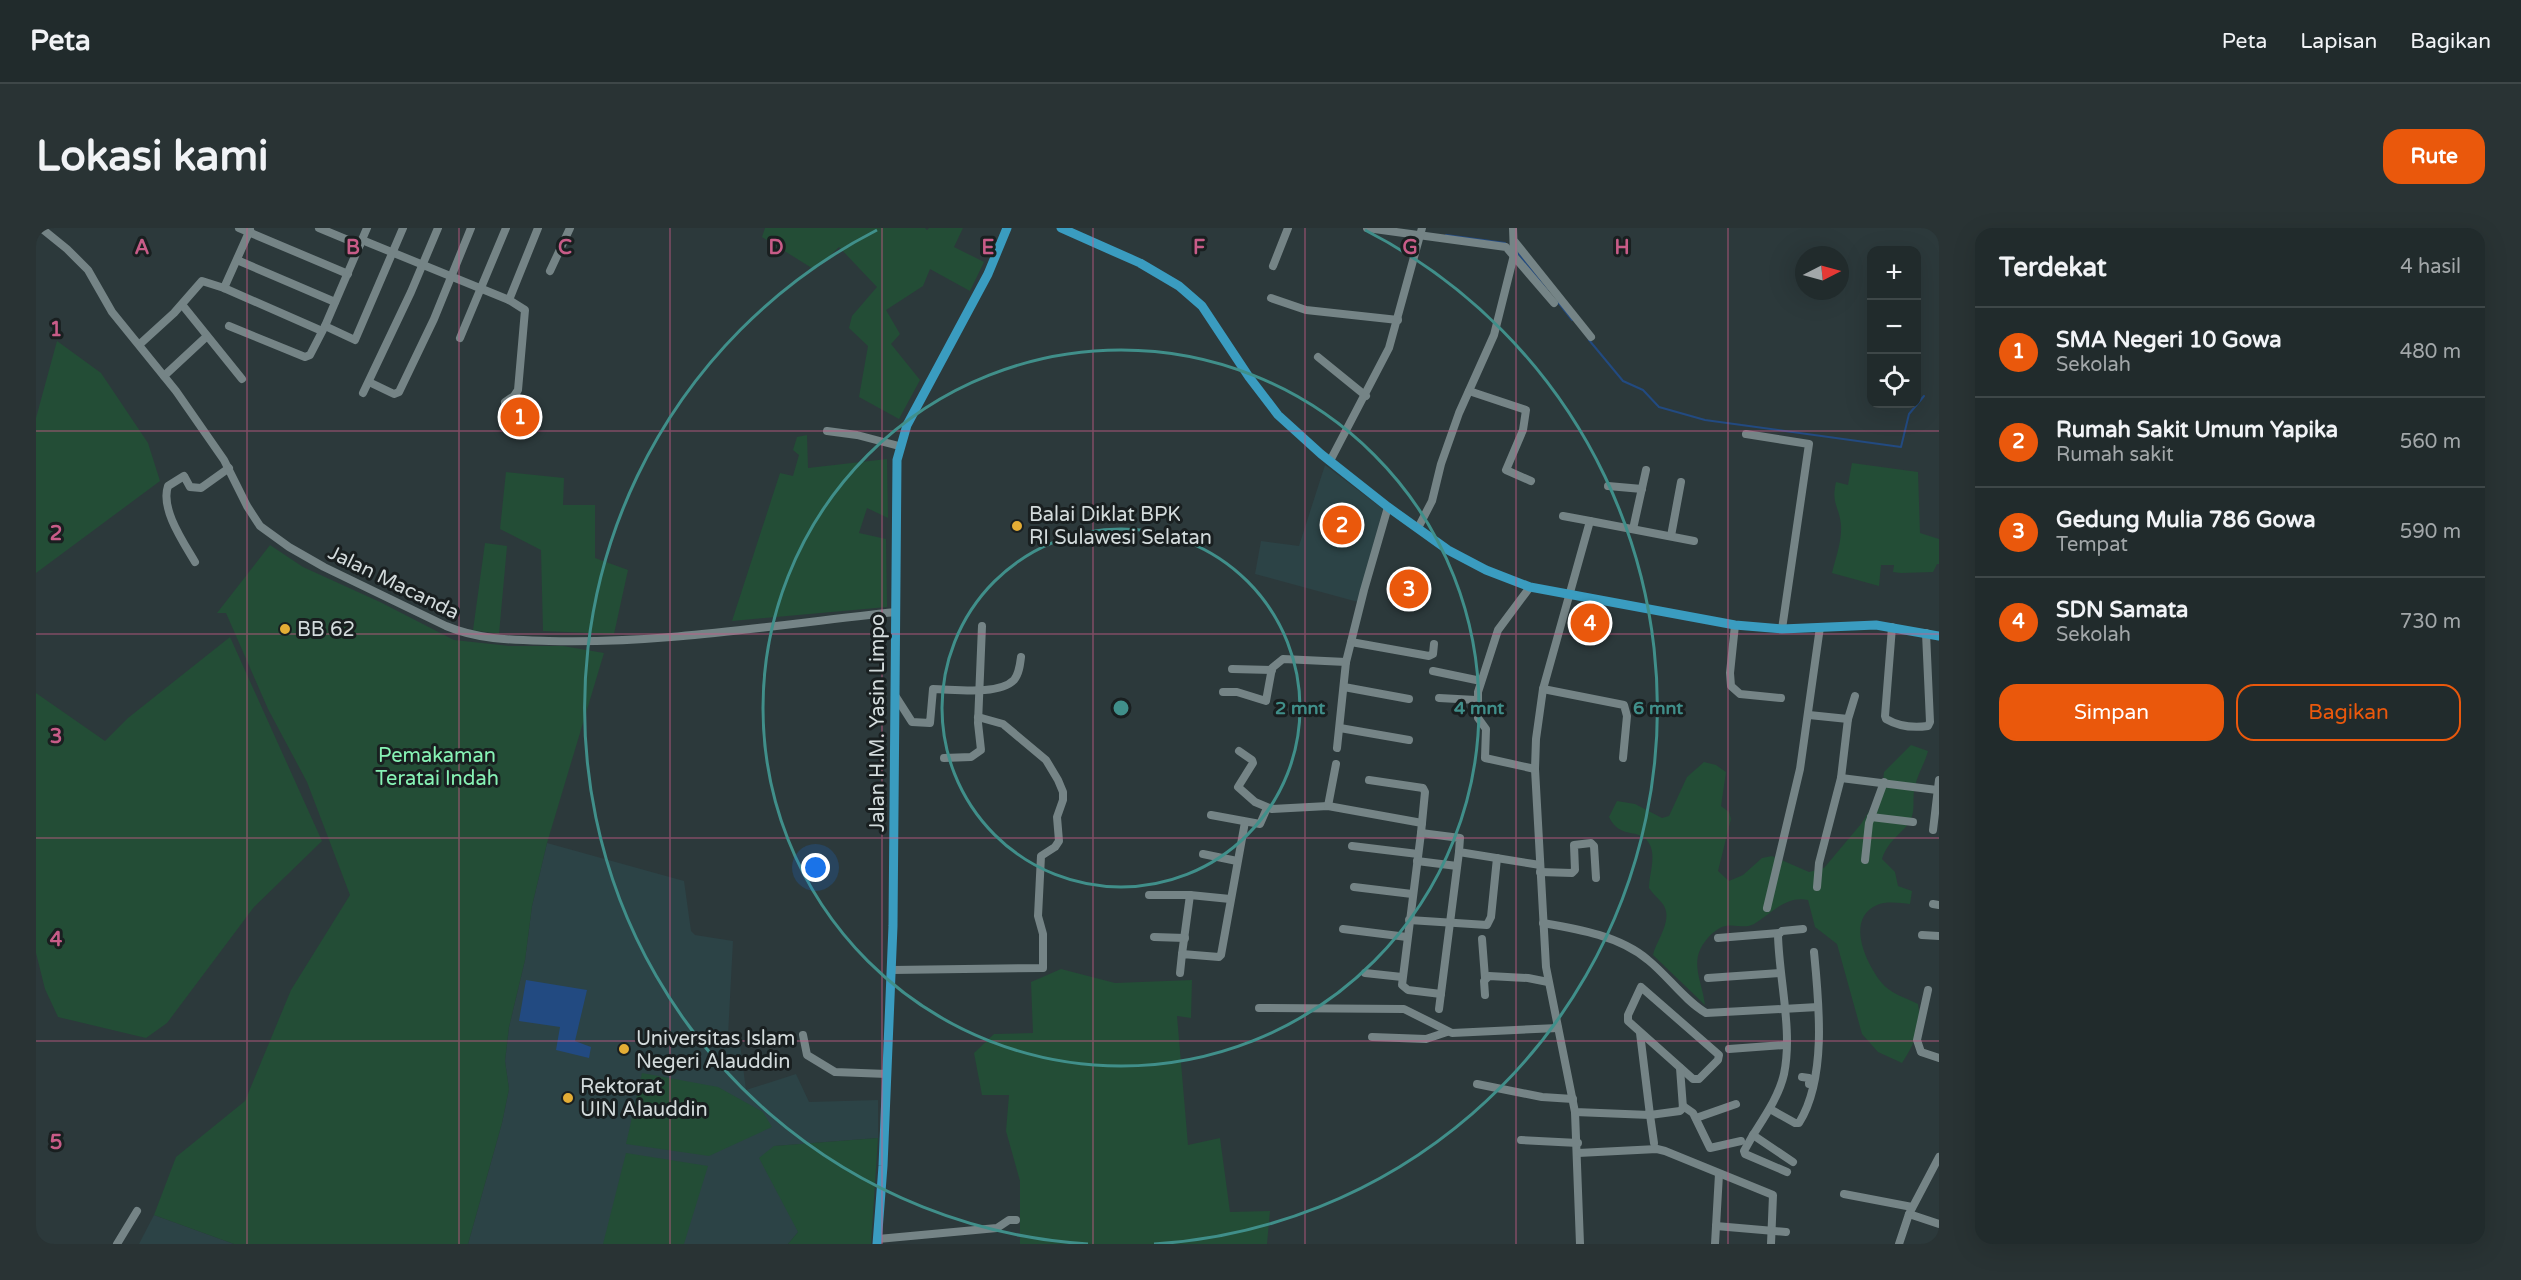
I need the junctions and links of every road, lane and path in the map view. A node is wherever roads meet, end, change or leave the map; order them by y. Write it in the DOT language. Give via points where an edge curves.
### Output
graph roads {
  1 [pos="41,228"];
  2 [pos="239,228"];
  3 [pos="319,228"];
  4 [pos="367,228"];
  5 [pos="403,228"];
  6 [pos="438,228"];
  7 [pos="471,228"];
  8 [pos="506,228"];
  9 [pos="537,228"];
  10 [pos="570,228"];
  11 [pos="1007,228"];
  12 [pos="1061,228"];
  13 [pos="1288,228"];
  14 [pos="1367,228"];
  15 [pos="1513,228"];
  16 [pos="250,230"];
  17 [pos="1422,232"];
  18 [pos="361,243"];
  19 [pos="1515,249"];
  20 [pos="393,252"];
  21 [pos="237,260"];
  22 [pos="423,264"];
  23 [pos="1273,266"];
  24 [pos="550,271"];
  25 [pos="348,274"];
  26 [pos="452,276"];
  27 [pos="224,288"];
  28 [pos="481,289"];
  29 [pos="1271,298"];
  30 [pos="509,300"];
  31 [pos="335,303"];
  32 [pos="1554,303"];
  33 [pos="184,307"];
  34 [pos="1398,320"];
  35 [pos="229,326"];
  36 [pos="324,328"];
  37 [pos="206,337"];
  38 [pos="1591,337"];
  39 [pos="460,338"];
  40 [pos="140,344"];
  41 [pos="1318,357"];
  42 [pos="164,376"];
  43 [pos="242,379"];
  44 [pos="369,382"];
  45 [pos="1469,391"];
  46 [pos="363,393"];
  47 [pos="1366,396"];
  48 [pos="505,402"];
  49 [pos="827,431"];
  50 [pos="1746,434"];
  51 [pos="899,446"];
  52 [pos="1330,461"];
  53 [pos="229,468"];
  54 [pos="1646,470"];
  55 [pos="1532,481"];
  56 [pos="1682,482"];
  57 [pos="1608,486"];
  58 [pos="1642,489"];
  59 [pos="1388,507"];
  60 [pos="1563,516"];
  61 [pos="1590,521"];
  62 [pos="1418,528"];
  63 [pos="1633,529"];
  64 [pos="1671,536"];
  65 [pos="1694,541"];
  66 [pos="195,562"];
  67 [pos="1530,587"];
  68 [pos="1570,595"];
  69 [pos="896,612"];
  70 [pos="1735,625"];
  71 [pos="982,626"];
  72 [pos="1820,627"];
  73 [pos="1892,627"];
  74 [pos="1782,629"];
  75 [pos="1926,633"];
  76 [pos="1939,636"];
  77 [pos="1351,642"];
  78 [pos="1434,644"];
  79 [pos="1021,657"];
  80 [pos="1346,662"];
  81 [pos="1232,669"];
  82 [pos="1272,670"];
  83 [pos="1433,671"];
  84 [pos="1481,681"];
  85 [pos="1344,687"];
  86 [pos="1543,689"];
  87 [pos="978,690"];
  88 [pos="1223,692"];
  89 [pos="1855,696"];
  90 [pos="896,697"];
  91 [pos="1439,698"];
  92 [pos="1780,698"];
  93 [pos="1409,699"];
  94 [pos="1476,700"];
  95 [pos="1809,715"];
  96 [pos="978,717"];
  97 [pos="1848,719"];
  98 [pos="1340,728"];
  99 [pos="1409,740"];
  100 [pos="1338,748"];
  101 [pos="1239,751"];
  102 [pos="944,758"];
  103 [pos="1623,758"];
  104 [pos="1336,764"];
  105 [pos="1535,769"];
  106 [pos="1840,778"];
  107 [pos="1369,780"];
  108 [pos="1939,780"];
  109 [pos="1884,782"];
  110 [pos="1937,790"];
  111 [pos="1328,806"];
  112 [pos="1267,808"];
  113 [pos="1211,815"];
  114 [pos="1871,817"];
  115 [pos="1245,822"];
  116 [pos="1912,822"];
  117 [pos="1422,823"];
  118 [pos="1933,830"];
  119 [pos="1421,833"];
  120 [pos="1352,846"];
  121 [pos="1459,852"];
  122 [pos="1203,855"];
  123 [pos="1418,858"];
  124 [pos="1497,858"];
  125 [pos="1865,860"];
  126 [pos="1237,861"];
  127 [pos="1457,866"];
  128 [pos="1540,869"];
  129 [pos="1596,878"];
  130 [pos="1354,887"];
  131 [pos="1817,887"];
  132 [pos="1412,894"];
  133 [pos="1149,895"];
  134 [pos="1190,895"];
  135 [pos="1230,899"];
  136 [pos="1767,908"];
  137 [pos="1409,920"];
  138 [pos="1544,923"];
  139 [pos="1450,924"];
  140 [pos="1343,928"];
  141 [pos="1803,929"];
  142 [pos="1779,933"];
  143 [pos="1922,935"];
  144 [pos="1939,936"];
  145 [pos="1154,937"];
  146 [pos="1407,937"];
  147 [pos="1185,938"];
  148 [pos="1718,938"];
  149 [pos="1482,939"];
  150 [pos="1814,952"];
  151 [pos="1182,954"];
  152 [pos="892,970"];
  153 [pos="1180,973"];
  154 [pos="1780,973"];
  155 [pos="1365,974"];
  156 [pos="1402,977"];
  157 [pos="1485,978"];
  158 [pos="1708,978"];
  159 [pos="1548,982"];
  160 [pos="1928,990"];
  161 [pos="1441,994"];
  162 [pos="1485,995"];
  163 [pos="1258,1008"];
  164 [pos="1818,1008"];
  165 [pos="1439,1009"];
  166 [pos="1784,1010"];
  167 [pos="1558,1028"];
  168 [pos="1447,1032"];
  169 [pos="1640,1033"];
  170 [pos="803,1035"];
  171 [pos="1372,1037"];
  172 [pos="1785,1045"];
  173 [pos="1729,1049"];
  174 [pos="1939,1058"];
  175 [pos="1680,1068"];
  176 [pos="887,1074"];
  177 [pos="1802,1077"];
  178 [pos="1477,1084"];
  179 [pos="1814,1084"];
  180 [pos="1573,1099"];
  181 [pos="1736,1104"];
  182 [pos="1683,1106"];
  183 [pos="1770,1109"];
  184 [pos="1575,1112"];
  185 [pos="1650,1115"];
  186 [pos="1696,1118"];
  187 [pos="1753,1135"];
  188 [pos="1521,1140"];
  189 [pos="1741,1141"];
  190 [pos="1578,1143"];
  191 [pos="1654,1143"];
  192 [pos="1578,1153"];
  193 [pos="1939,1156"];
  194 [pos="1793,1162"];
  195 [pos="1788,1172"];
  196 [pos="1719,1174"];
  197 [pos="1844,1194"];
  198 [pos="137,1211"];
  199 [pos="1911,1211"];
  200 [pos="1016,1220"];
  201 [pos="1939,1224"];
  202 [pos="1716,1226"];
  203 [pos="1772,1231"];
  204 [pos="1786,1232"];
  205 [pos="878,1241"];
  206 [pos="117,1244"];
  207 [pos="1580,1244"];
  208 [pos="1715,1244"];
  209 [pos="1771,1244"];
  210 [pos="1899,1244"];
  1 -- 40 [label="street, Jalan Macanda" via="79,260 112,312"];
  2 -- 16 [label="street"];
  3 -- 18 [label="street"];
  4 -- 18 [label="street"];
  5 -- 20 [label="street"];
  6 -- 22 [label="street"];
  7 -- 26 [label="street"];
  8 -- 28 [label="street"];
  9 -- 30 [label="street"];
  10 -- 24 [label="street"];
  11 -- 51 [label="main road, Jalan H.M. Yasin Limpo" via="988,274 910,418"];
  12 -- 52 [label="main road" via="1154,269 1192,296 1269,404"];
  13 -- 23 [label="street"];
  14 -- 17 [label="street"];
  15 -- 19 [label="street"];
  16 -- 21 [label="street"];
  16 -- 25 [label="street"];
  17 -- 19 [label="street"];
  17 -- 34 [label="street"];
  18 -- 20 [label="street"];
  18 -- 25 [label="street"];
  19 -- 32 [label="street"];
  19 -- 38 [label="street"];
  19 -- 45 [label="street" via="1494,335"];
  20 -- 22 [label="street"];
  20 -- 36 [label="street" via="355,340"];
  21 -- 27 [label="street"];
  21 -- 31 [label="street"];
  22 -- 26 [label="street"];
  22 -- 44 [label="street"];
  25 -- 31 [label="street"];
  26 -- 28 [label="street"];
  26 -- 44 [label="street" via="399,392"];
  27 -- 36 [label="street"];
  27 -- 40 [label="street" via="201,282"];
  28 -- 30 [label="street"];
  28 -- 39 [label="street"];
  29 -- 34 [label="street" via="1306,310"];
  30 -- 48 [label="street" via="522,306 526,313 518,390"];
  31 -- 36 [label="street"];
  33 -- 37 [label="street"];
  34 -- 47 [label="street"];
  35 -- 36 [label="street" via="305,357 311,354"];
  37 -- 42 [label="street"];
  37 -- 43 [label="street"];
  40 -- 42 [label="street, Jalan Macanda"];
  41 -- 47 [label="street"];
  42 -- 53 [label="street, Jalan Macanda"];
  44 -- 46 [label="street"];
  45 -- 55 [label="street" via="1526,410 1523,430 1506,470"];
  45 -- 62 [label="street" via="1441,464 1432,501"];
  47 -- 52 [label="street"];
  49 -- 51 [label="street"];
  50 -- 74 [label="street" via="1809,444"];
  51 -- 69 [label="main road, Jalan H.M. Yasin Limpo"];
  52 -- 59 [label="main road"];
  53 -- 66 [label="street" via="201,488 190,487 184,476 168,486 166,504"];
  53 -- 69 [label="street, Jalan Macanda" via="255,519 268,534 396,602 478,636 616,641"];
  54 -- 58 [label="street"];
  56 -- 64 [label="street"];
  57 -- 58 [label="street"];
  58 -- 63 [label="street"];
  59 -- 62 [label="main road"];
  59 -- 77 [label="street"];
  60 -- 61 [label="street"];
  61 -- 63 [label="street"];
  61 -- 68 [label="street"];
  62 -- 67 [label="main road" via="1465,560"];
  63 -- 64 [label="street"];
  64 -- 65 [label="street"];
  67 -- 68 [label="main road"];
  67 -- 84 [label="street" via="1498,630"];
  68 -- 70 [label="main road"];
  68 -- 86 [label="street"];
  69 -- 90 [label="main road, Jalan H.M. Yasin Limpo"];
  70 -- 74 [label="main road"];
  70 -- 92 [label="street" via="1731,686 1740,693"];
  71 -- 87 [label="street"];
  72 -- 73 [label="main road"];
  72 -- 74 [label="main road"];
  72 -- 95 [label="street"];
  73 -- 75 [label="main road"];
  73 -- 75 [label="street" via="1885,716 1886,720 1903,725 1920,727 1930,722"];
  75 -- 76 [label="main road"];
  77 -- 78 [label="street" via="1429,656"];
  77 -- 80 [label="street"];
  79 -- 87 [label="street" via="1015,678 1009,684"];
  80 -- 82 [label="street" via="1283,659"];
  80 -- 85 [label="street"];
  81 -- 82 [label="street"];
  82 -- 88 [label="street" via="1266,700"];
  83 -- 84 [label="street"];
  84 -- 94 [label="street"];
  85 -- 93 [label="street"];
  85 -- 98 [label="street"];
  86 -- 103 [label="street" via="1624,705 1627,716"];
  86 -- 105 [label="street"];
  87 -- 90 [label="street" via="933,689 930,723 912,722"];
  87 -- 96 [label="street"];
  89 -- 97 [label="street"];
  90 -- 152 [label="main road, Jalan H.M. Yasin Limpo"];
  91 -- 94 [label="street"];
  94 -- 105 [label="street" via="1478,717 1486,729 1485,758"];
  95 -- 97 [label="street"];
  95 -- 136 [label="street"];
  96 -- 102 [label="street" via="982,746 979,753 963,759"];
  96 -- 152 [label="street" via="1003,724 1046,760 1063,792 1057,817 1059,841 1041,856 1038,916 1043,934 1043,968"];
  97 -- 106 [label="street"];
  98 -- 99 [label="street"];
  98 -- 100 [label="street"];
  101 -- 112 [label="street" via="1253,762 1238,787"];
  104 -- 111 [label="street"];
  105 -- 128 [label="street"];
  106 -- 109 [label="street"];
  106 -- 131 [label="street"];
  107 -- 117 [label="street" via="1423,788"];
  108 -- 110 [label="street"];
  109 -- 110 [label="street"];
  109 -- 114 [label="street"];
  110 -- 118 [label="street"];
  111 -- 112 [label="street"];
  111 -- 117 [label="street"];
  112 -- 115 [label="street" via="1261,824"];
  113 -- 115 [label="street"];
  114 -- 116 [label="street"];
  114 -- 125 [label="street"];
  115 -- 126 [label="street"];
  117 -- 119 [label="street"];
  119 -- 121 [label="street" via="1460,838"];
  119 -- 123 [label="street"];
  120 -- 123 [label="street"];
  121 -- 124 [label="street"];
  121 -- 127 [label="street"];
  122 -- 126 [label="street"];
  123 -- 127 [label="street"];
  123 -- 132 [label="street"];
  124 -- 128 [label="street"];
  124 -- 139 [label="street" via="1490,922"];
  126 -- 135 [label="street"];
  127 -- 139 [label="street"];
  128 -- 129 [label="street" via="1572,873 1574,845 1591,843"];
  128 -- 138 [label="street"];
  130 -- 132 [label="street"];
  132 -- 137 [label="street"];
  133 -- 134 [label="street"];
  134 -- 135 [label="street"];
  134 -- 147 [label="street"];
  135 -- 151 [label="street" via="1220,956"];
  137 -- 139 [label="street"];
  137 -- 146 [label="street"];
  138 -- 159 [label="street"];
  138 -- 166 [label="street" via="1634,950 1706,1013"];
  139 -- 161 [label="street"];
  140 -- 146 [label="street"];
  141 -- 142 [label="street"];
  142 -- 148 [label="street"];
  142 -- 154 [label="street"];
  143 -- 144 [label="street"];
  145 -- 147 [label="street"];
  146 -- 156 [label="street"];
  147 -- 151 [label="street"];
  149 -- 157 [label="street"];
  150 -- 164 [label="street"];
  151 -- 153 [label="street"];
  152 -- 176 [label="main road, Jalan H.M. Yasin Limpo"];
  154 -- 158 [label="street"];
  154 -- 166 [label="street"];
  155 -- 156 [label="street"];
  156 -- 161 [label="street" via="1402,985 1408,990"];
  157 -- 159 [label="street"];
  157 -- 162 [label="street"];
  159 -- 167 [label="street"];
  160 -- 174 [label="street" via="1917,1040 1922,1052"];
  161 -- 165 [label="street"];
  163 -- 168 [label="street" via="1404,1009"];
  164 -- 166 [label="street"];
  164 -- 179 [label="street"];
  166 -- 172 [label="street"];
  167 -- 168 [label="street"];
  167 -- 180 [label="street"];
  168 -- 171 [label="street" via="1426,1039"];
  169 -- 175 [label="street"];
  169 -- 175 [label="street" via="1627,1018 1642,987 1720,1057 1698,1080"];
  169 -- 185 [label="street"];
  170 -- 176 [label="street" via="807,1055 835,1072"];
  172 -- 173 [label="street"];
  172 -- 183 [label="street" via="1784,1073"];
  175 -- 182 [label="street"];
  176 -- 205 [label="main road, Jalan H.M. Yasin Limpo"];
  177 -- 179 [label="street"];
  178 -- 180 [label="street"];
  179 -- 183 [label="street" via="1799,1123"];
  180 -- 184 [label="street"];
  181 -- 186 [label="street"];
  182 -- 185 [label="street" via="1680,1111"];
  182 -- 186 [label="street"];
  183 -- 187 [label="street"];
  184 -- 185 [label="street"];
  184 -- 190 [label="street"];
  185 -- 191 [label="street"];
  186 -- 189 [label="street" via="1712,1149"];
  187 -- 194 [label="street"];
  187 -- 195 [label="street" via="1745,1154"];
  188 -- 190 [label="street"];
  190 -- 192 [label="street"];
  192 -- 196 [label="street" via="1656,1149"];
  192 -- 207 [label="street"];
  193 -- 199 [label="street"];
  196 -- 202 [label="street"];
  196 -- 203 [label="street" via="1773,1195"];
  197 -- 199 [label="street"];
  198 -- 206 [label="street"];
  199 -- 201 [label="street"];
  199 -- 210 [label="street"];
  200 -- 205 [label="street" via="996,1228"];
  202 -- 203 [label="street"];
  202 -- 208 [label="street"];
  203 -- 204 [label="street"];
  203 -- 209 [label="street"];
}
